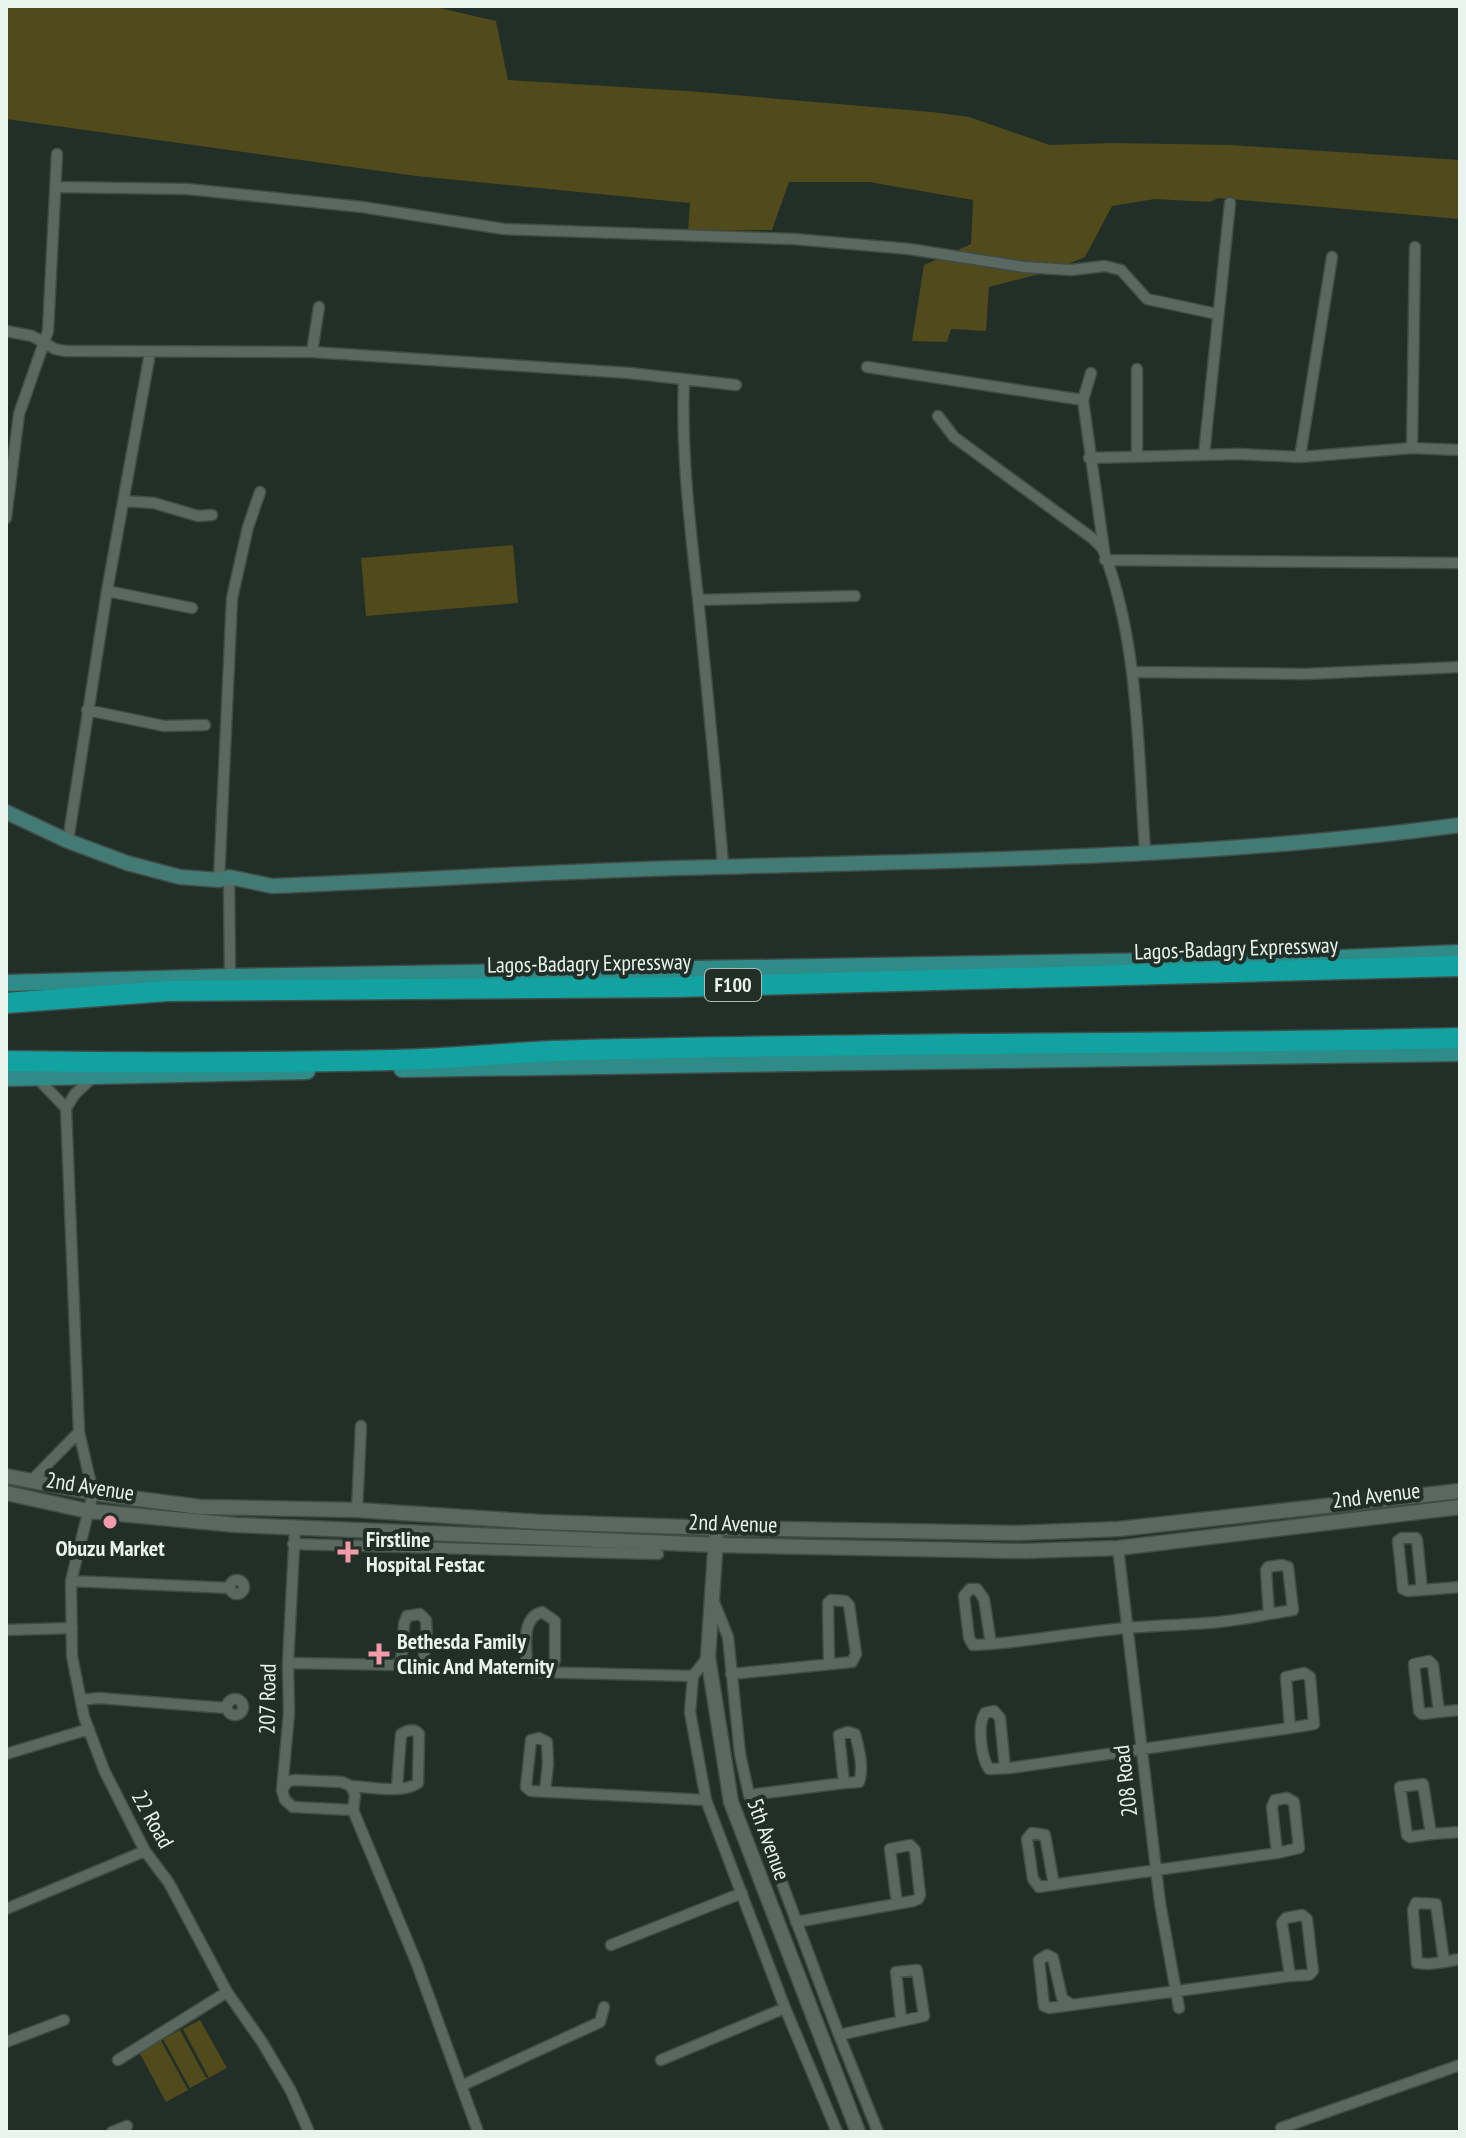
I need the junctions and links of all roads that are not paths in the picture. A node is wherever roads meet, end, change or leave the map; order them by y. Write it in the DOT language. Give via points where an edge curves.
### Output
graph roads {
  1 [pos="57,154"];
  2 [pos="56,187"];
  3 [pos="1230,203"];
  4 [pos="1415,247"];
  5 [pos="1332,257"];
  6 [pos="319,307"];
  7 [pos="1217,314"];
  8 [pos="6,331"];
  9 [pos="44,343"];
  10 [pos="312,352"];
  11 [pos="150,353"];
  12 [pos="867,367"];
  13 [pos="1137,369"];
  14 [pos="1091,373"];
  15 [pos="684,379"];
  16 [pos="736,385"];
  17 [pos="1083,400"];
  18 [pos="938,416"];
  19 [pos="1412,448"];
  20 [pos="1460,450"];
  21 [pos="1137,455"];
  22 [pos="1204,455"];
  23 [pos="1300,457"];
  24 [pos="1089,458"];
  25 [pos="260,492"];
  26 [pos="123,501"];
  27 [pos="212,515"];
  28 [pos="6,518"];
  29 [pos="1104,555"];
  30 [pos="1460,563"];
  31 [pos="107,591"];
  32 [pos="855,596"];
  33 [pos="698,600"];
  34 [pos="192,608"];
  35 [pos="1460,667"];
  36 [pos="1132,672"];
  37 [pos="87,710"];
  38 [pos="205,725"];
  39 [pos="6,812"];
  40 [pos="1460,819"];
  41 [pos="1460,825"];
  42 [pos="1333,838"];
  43 [pos="68,841"];
  44 [pos="1145,851"];
  45 [pos="723,866"];
  46 [pos="224,879"];
  47 [pos="1460,953"];
  48 [pos="1460,966"];
  49 [pos="230,977"];
  50 [pos="6,983"];
  51 [pos="6,1003"];
  52 [pos="1460,1038"];
  53 [pos="1460,1053"];
  54 [pos="6,1061"];
  55 [pos="93,1076"];
  56 [pos="37,1077"];
  57 [pos="6,1078"];
  58 [pos="66,1108"];
  59 [pos="361,1426"];
  60 [pos="79,1432"];
  61 [pos="6,1476"];
  62 [pos="31,1481"];
  63 [pos="1460,1491"];
  64 [pos="6,1493"];
  65 [pos="93,1493"];
  66 [pos="1460,1507"];
  67 [pos="357,1510"];
  68 [pos="88,1511"];
  69 [pos="295,1528"];
  70 [pos="716,1528"];
  71 [pos="293,1544"];
  72 [pos="716,1545"];
  73 [pos="1118,1548"];
  74 [pos="658,1554"];
  75 [pos="71,1581"];
  76 [pos="1460,1587"];
  77 [pos="230,1588"];
  78 [pos="1422,1590"];
  79 [pos="711,1598"];
  80 [pos="1269,1614"];
  81 [pos="72,1628"];
  82 [pos="1127,1628"];
  83 [pos="6,1630"];
  84 [pos="991,1644"];
  85 [pos="708,1657"];
  86 [pos="288,1663"];
  87 [pos="829,1664"];
  88 [pos="401,1665"];
  89 [pos="550,1672"];
  90 [pos="731,1674"];
  91 [pos="693,1676"];
  92 [pos="81,1700"];
  93 [pos="226,1708"];
  94 [pos="1460,1710"];
  95 [pos="1439,1712"];
  96 [pos="1290,1728"];
  97 [pos="89,1729"];
  98 [pos="1141,1748"];
  99 [pos="6,1754"];
  100 [pos="1005,1768"];
  101 [pos="844,1783"];
  102 [pos="351,1786"];
  103 [pos="397,1788"];
  104 [pos="282,1790"];
  105 [pos="545,1791"];
  106 [pos="749,1795"];
  107 [pos="706,1800"];
  108 [pos="353,1810"];
  109 [pos="1460,1832"];
  110 [pos="1431,1834"];
  111 [pos="145,1851"];
  112 [pos="1277,1853"];
  113 [pos="1156,1870"];
  114 [pos="1054,1885"];
  115 [pos="742,1893"];
  116 [pos="897,1904"];
  117 [pos="6,1909"];
  118 [pos="796,1922"];
  119 [pos="611,1945"];
  120 [pos="1460,1959"];
  121 [pos="1444,1962"];
  122 [pos="1290,1976"];
  123 [pos="1177,1991"];
  124 [pos="227,1992"];
  125 [pos="1072,2005"];
  126 [pos="604,2007"];
  127 [pos="785,2008"];
  128 [pos="1179,2008"];
  129 [pos="901,2019"];
  130 [pos="64,2020"];
  131 [pos="839,2035"];
  132 [pos="6,2042"];
  133 [pos="118,2060"];
  134 [pos="661,2060"];
  135 [pos="1460,2065"];
  136 [pos="463,2085"];
  137 [pos="127,2126"];
  138 [pos="1279,2131"];
  139 [pos="112,2132"];
  140 [pos="309,2132"];
  141 [pos="478,2132"];
  142 [pos="837,2132"];
  143 [pos="858,2132"];
  144 [pos="878,2132"];
  1 -- 2 [label="street"];
  2 -- 7 [label="street" via="187,189 362,207 504,229 794,239 1024,267 1105,266 1121,270 1147,299"];
  2 -- 9 [label="street"];
  3 -- 7 [label="street"];
  4 -- 19 [label="street"];
  5 -- 23 [label="street"];
  6 -- 10 [label="street"];
  7 -- 22 [label="street"];
  8 -- 9 [label="street"];
  9 -- 11 [label="street" via="65,351"];
  9 -- 28 [label="street" via="19,414"];
  10 -- 11 [label="street"];
  10 -- 15 [label="street"];
  11 -- 26 [label="street"];
  12 -- 17 [label="street"];
  13 -- 21 [label="street"];
  14 -- 17 [label="street"];
  15 -- 16 [label="street"];
  15 -- 33 [label="street"];
  17 -- 24 [label="street"];
  18 -- 29 [label="street" via="954,437 1092,538"];
  19 -- 20 [label="street"];
  19 -- 23 [label="street"];
  21 -- 22 [label="street"];
  21 -- 24 [label="street"];
  22 -- 23 [label="street"];
  24 -- 29 [label="street"];
  25 -- 46 [label="street" via="232,598"];
  26 -- 27 [label="street"];
  26 -- 31 [label="street"];
  29 -- 30 [label="street"];
  29 -- 36 [label="street"];
  31 -- 34 [label="street"];
  31 -- 37 [label="street"];
  32 -- 33 [label="street"];
  33 -- 45 [label="street"];
  35 -- 36 [label="street" via="1306,674"];
  36 -- 44 [label="street"];
  37 -- 38 [label="street" via="164,726"];
  37 -- 43 [label="street"];
  39 -- 43 [label="main road"];
  40 -- 42 [label="main road" via="1351,831"];
  41 -- 42 [label="main road"];
  42 -- 44 [label="main road"];
  43 -- 46 [label="main road" via="180,877"];
  44 -- 45 [label="main road" via="892,864"];
  45 -- 46 [label="main road" via="272,886"];
  46 -- 49 [label="street"];
  47 -- 49 [label="main road, Lagos-Badagry Expressway"];
  48 -- 51 [label="highway, Lagos-Badagry Expressway / F100" via="690,986 167,991"];
  49 -- 50 [label="main road, Lagos-Badagry Expressway"];
  52 -- 54 [label="highway" via="579,1050 397,1060"];
  53 -- 55 [label="main road"];
  55 -- 56 [label="main road"];
  55 -- 58 [label="street"];
  56 -- 57 [label="main road"];
  56 -- 58 [label="street"];
  58 -- 60 [label="street"];
  59 -- 67 [label="street"];
  60 -- 62 [label="street"];
  60 -- 65 [label="street"];
  61 -- 62 [label="street, 2nd Avenue"];
  62 -- 65 [label="street, 2nd Avenue"];
  63 -- 70 [label="street, 2nd Avenue" via="1119,1529 1017,1533"];
  64 -- 68 [label="street, 2nd Avenue"];
  65 -- 67 [label="street, 2nd Avenue" via="200,1507"];
  65 -- 68 [label="street, 22 Road"];
  66 -- 73 [label="street, 2nd Avenue"];
  67 -- 70 [label="street, 2nd Avenue"];
  68 -- 69 [label="street, 2nd Avenue"];
  68 -- 75 [label="street, 22 Road"];
  69 -- 71 [label="street, 207 Road"];
  69 -- 72 [label="street, 2nd Avenue"];
  70 -- 72 [label="street, 5th Avenue"];
  71 -- 74 [label="street"];
  71 -- 86 [label="street, 207 Road"];
  72 -- 73 [label="street, 2nd Avenue"];
  72 -- 79 [label="street, 5th Avenue"];
  73 -- 82 [label="street, 208 Road"];
  75 -- 77 [label="street"];
  75 -- 81 [label="street, 22 Road"];
  76 -- 78 [label="street"];
  78 -- 78 [label="street" via="1417,1540 1400,1539 1403,1589"];
  79 -- 85 [label="street, 5th Avenue"];
  79 -- 90 [label="street" via="728,1637"];
  80 -- 80 [label="street" via="1293,1611 1286,1565 1266,1570"];
  80 -- 82 [label="street" via="1206,1625"];
  81 -- 83 [label="street"];
  81 -- 92 [label="street, 22 Road"];
  82 -- 84 [label="street"];
  82 -- 98 [label="street, 208 Road"];
  84 -- 84 [label="street" via="984,1599 977,1589 970,1589 964,1596 970,1642"];
  85 -- 91 [label="street"];
  85 -- 143 [label="street, 5th Avenue" via="731,1802"];
  86 -- 88 [label="street"];
  86 -- 104 [label="street, 207 Road"];
  87 -- 87 [label="street" via="828,1603 845,1601 855,1659"];
  87 -- 90 [label="street"];
  88 -- 88 [label="street" via="414,1670 422,1666 426,1620 420,1614 407,1616 404,1624"];
  89 -- 89 [label="street" via="555,1621 542,1612 527,1628 527,1667"];
  89 -- 91 [label="street"];
  90 -- 106 [label="street"];
  91 -- 107 [label="street" via="690,1712"];
  92 -- 93 [label="street"];
  92 -- 97 [label="street, 22 Road"];
  94 -- 95 [label="street"];
  95 -- 95 [label="street" via="1433,1665 1415,1662 1419,1711"];
  96 -- 96 [label="street" via="1314,1724 1308,1673 1286,1677"];
  96 -- 98 [label="street"];
  97 -- 99 [label="street"];
  97 -- 111 [label="street, 22 Road"];
  98 -- 100 [label="street"];
  98 -- 113 [label="street, 208 Road"];
  100 -- 100 [label="street" via="1000,1718 994,1711 985,1713 985,1762 989,1769"];
  101 -- 101 [label="street" via="861,1780 855,1734 848,1732 839,1735"];
  101 -- 106 [label="street"];
  102 -- 103 [label="street"];
  102 -- 104 [label="street" via="295,1780"];
  102 -- 108 [label="street"];
  103 -- 103 [label="street" via="418,1783 416,1731 401,1734"];
  104 -- 108 [label="street" via="293,1807"];
  105 -- 105 [label="street" via="547,1742 539,1738 531,1740 526,1787"];
  105 -- 107 [label="street"];
  106 -- 118 [label="street"];
  107 -- 115 [label="street"];
  108 -- 136 [label="street"];
  109 -- 110 [label="street"];
  110 -- 110 [label="street" via="1407,1835 1401,1786 1423,1784"];
  111 -- 117 [label="street"];
  111 -- 124 [label="street, 22 Road" via="169,1883"];
  112 -- 112 [label="street" via="1272,1807 1275,1800 1291,1799 1299,1848"];
  112 -- 113 [label="street"];
  113 -- 114 [label="street"];
  113 -- 123 [label="street, 208 Road"];
  114 -- 114 [label="street" via="1045,1835 1032,1833 1027,1839 1035,1884"];
  115 -- 119 [label="street"];
  115 -- 127 [label="street"];
  116 -- 116 [label="street" via="920,1895 910,1845 890,1849"];
  116 -- 118 [label="street"];
  118 -- 131 [label="street"];
  120 -- 121 [label="street"];
  121 -- 121 [label="street" via="1417,1963 1416,1903 1436,1904"];
  122 -- 122 [label="street" via="1313,1971 1307,1919 1302,1915 1282,1923"];
  122 -- 123 [label="street"];
  123 -- 125 [label="street"];
  123 -- 128 [label="street, 208 Road"];
  124 -- 133 [label="street"];
  124 -- 140 [label="street, 22 Road" via="284,2079"];
  125 -- 125 [label="street" via="1044,2006 1042,1956 1053,1958 1062,1998"];
  126 -- 136 [label="street" via="600,2022"];
  127 -- 134 [label="street"];
  127 -- 142 [label="street"];
  129 -- 129 [label="street" via="924,2016 917,1970 896,1972"];
  129 -- 131 [label="street"];
  130 -- 132 [label="street"];
  131 -- 144 [label="street"];
  135 -- 138 [label="street"];
  136 -- 141 [label="street"];
  137 -- 139 [label="street"];
}
